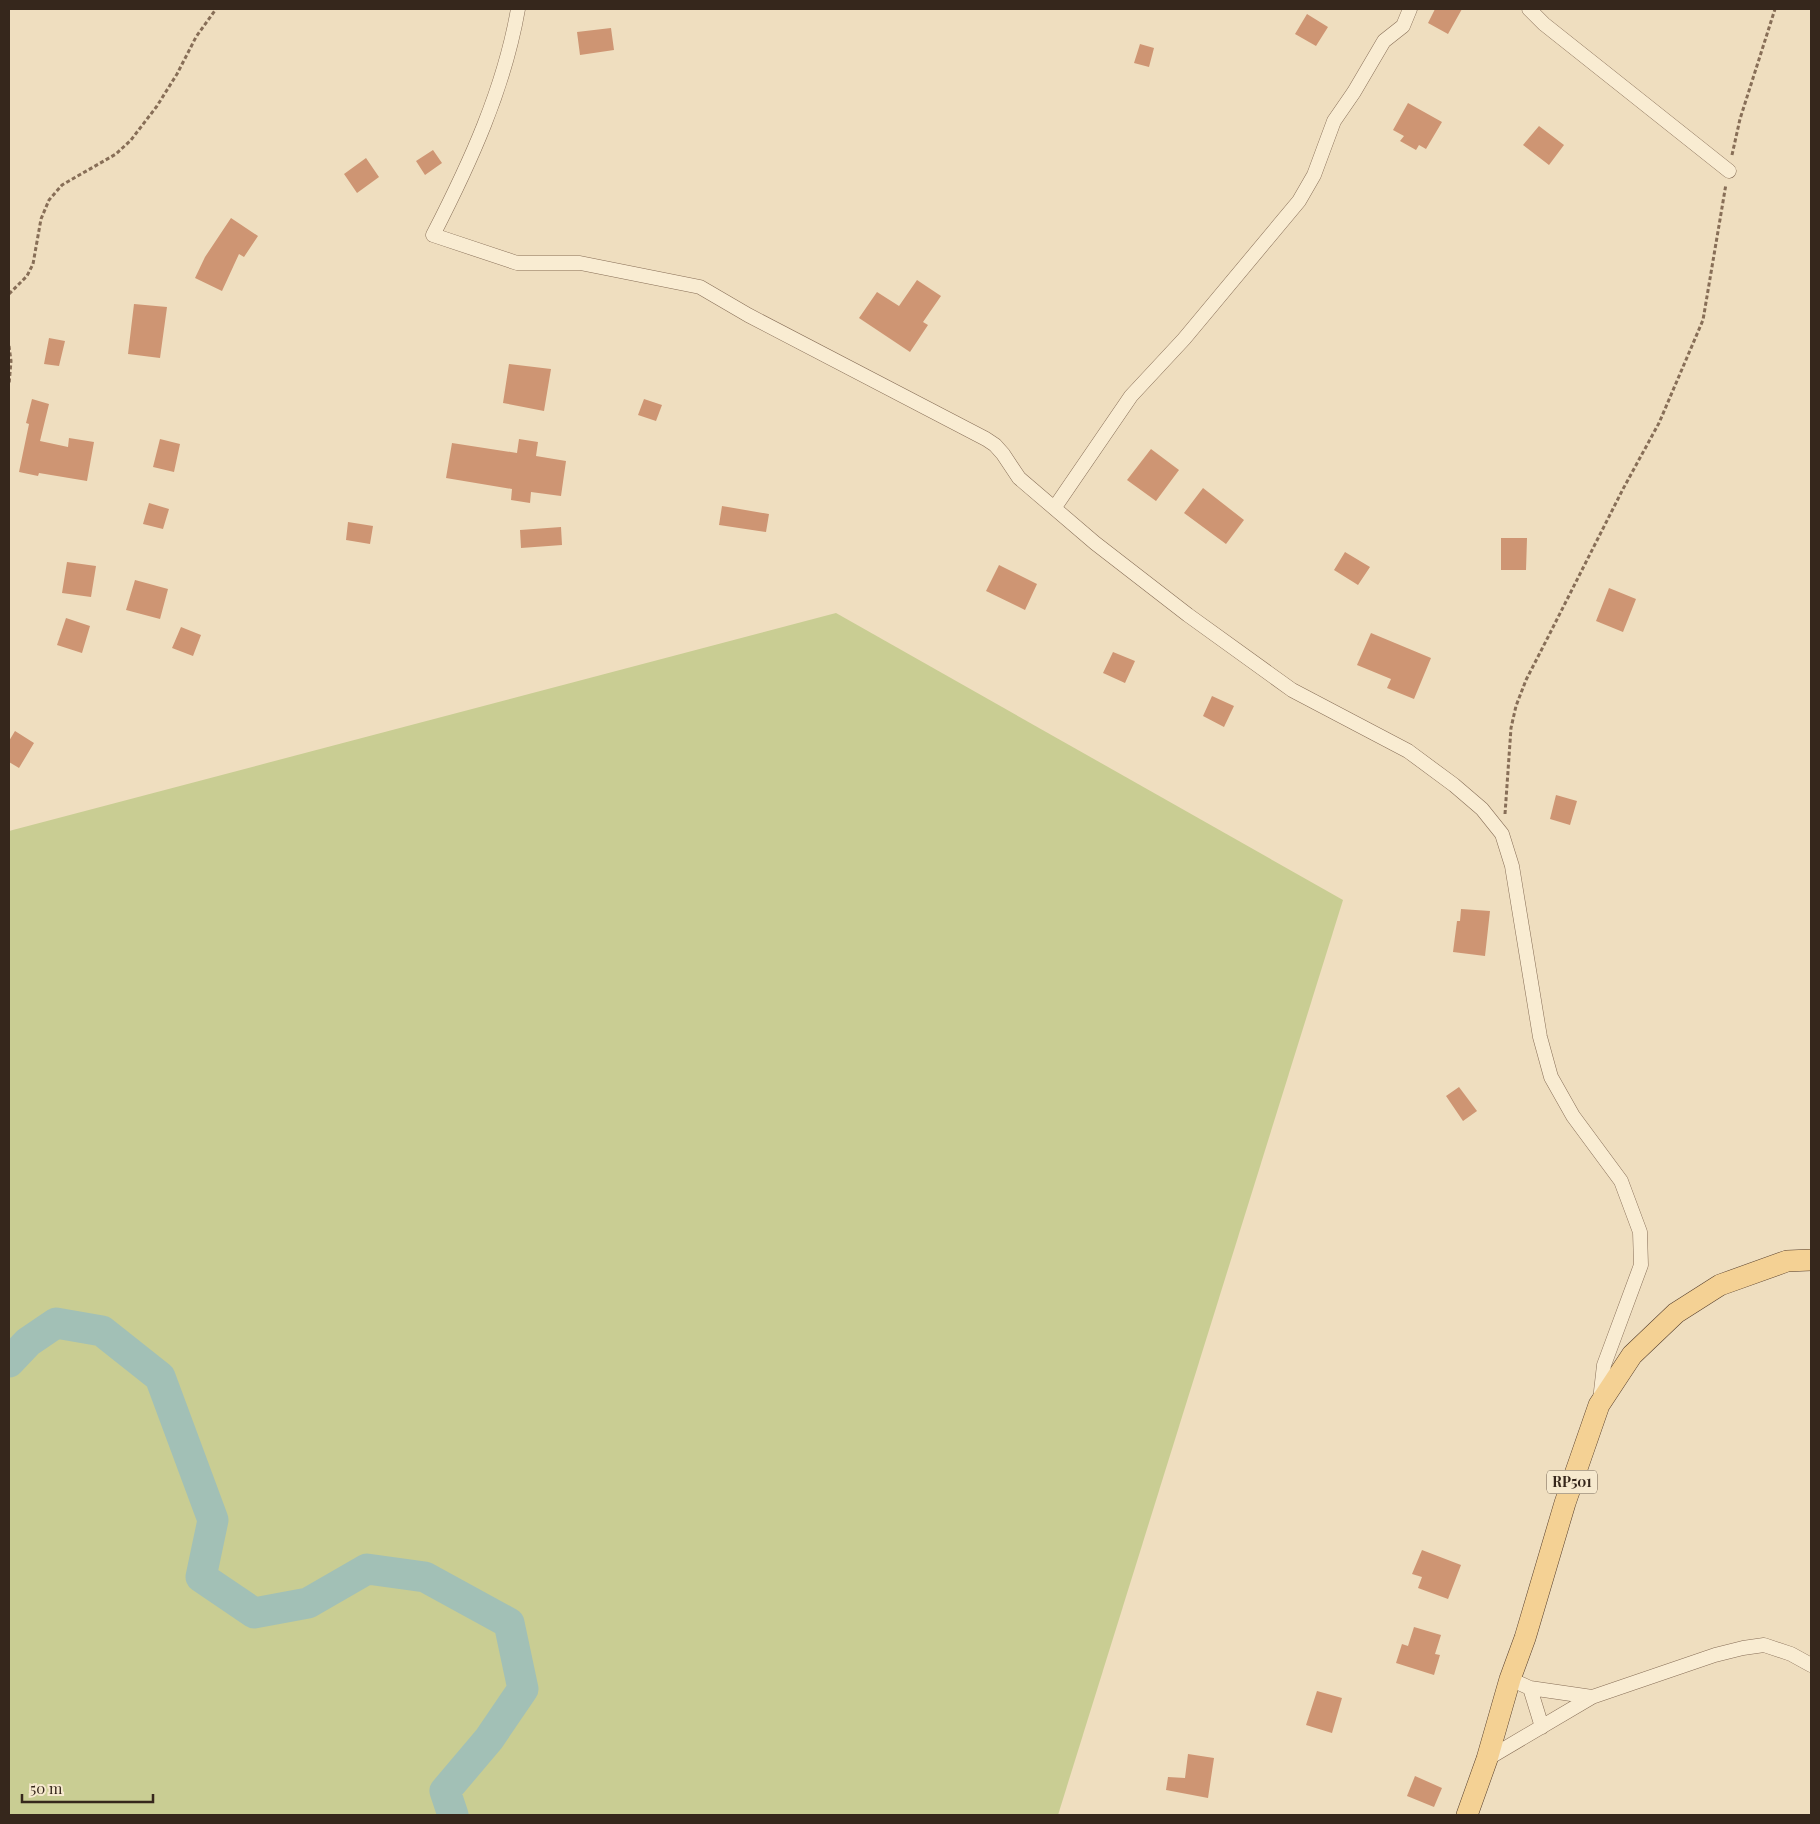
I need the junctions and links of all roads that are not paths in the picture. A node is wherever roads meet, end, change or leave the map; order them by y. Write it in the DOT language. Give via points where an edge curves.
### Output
graph roads {
  1 [pos="518,9"];
  2 [pos="1410,9"];
  3 [pos="1529,9"];
  4 [pos="1728,171"];
  5 [pos="1055,507"];
  6 [pos="1811,1260"];
  7 [pos="1599,1405"];
  8 [pos="1811,1665"];
  9 [pos="1510,1679"];
  10 [pos="1530,1688"];
  11 [pos="1592,1697"];
  12 [pos="1542,1727"];
  13 [pos="1487,1758"];
  14 [pos="1467,1815"];
  1 -- 5 [label="street" via="499,88 465,172 433,235 516,263 580,263 700,287 995,445 1019,478"];
  2 -- 5 [label="street" via="1403,26 1384,41 1334,121 1314,175 1299,201 1184,339 1131,396"];
  3 -- 4 [label="street"];
  5 -- 7 [label="street" via="1096,544 1267,673 1292,690 1408,751 1482,809 1502,834 1512,866 1540,1037 1551,1077 1573,1116 1622,1180 1640,1232 1641,1265 1604,1365"];
  6 -- 7 [label="main road, RP501" via="1787,1261 1720,1285 1676,1313 1632,1355"];
  7 -- 9 [label="main road, RP501"];
  8 -- 11 [label="street" via="1764,1645 1743,1648"];
  9 -- 10 [label="street"];
  9 -- 13 [label="main road, RP501"];
  10 -- 11 [label="street"];
  10 -- 12 [label="street"];
  11 -- 12 [label="street"];
  12 -- 13 [label="street"];
  13 -- 14 [label="main road, RP501"];
}
